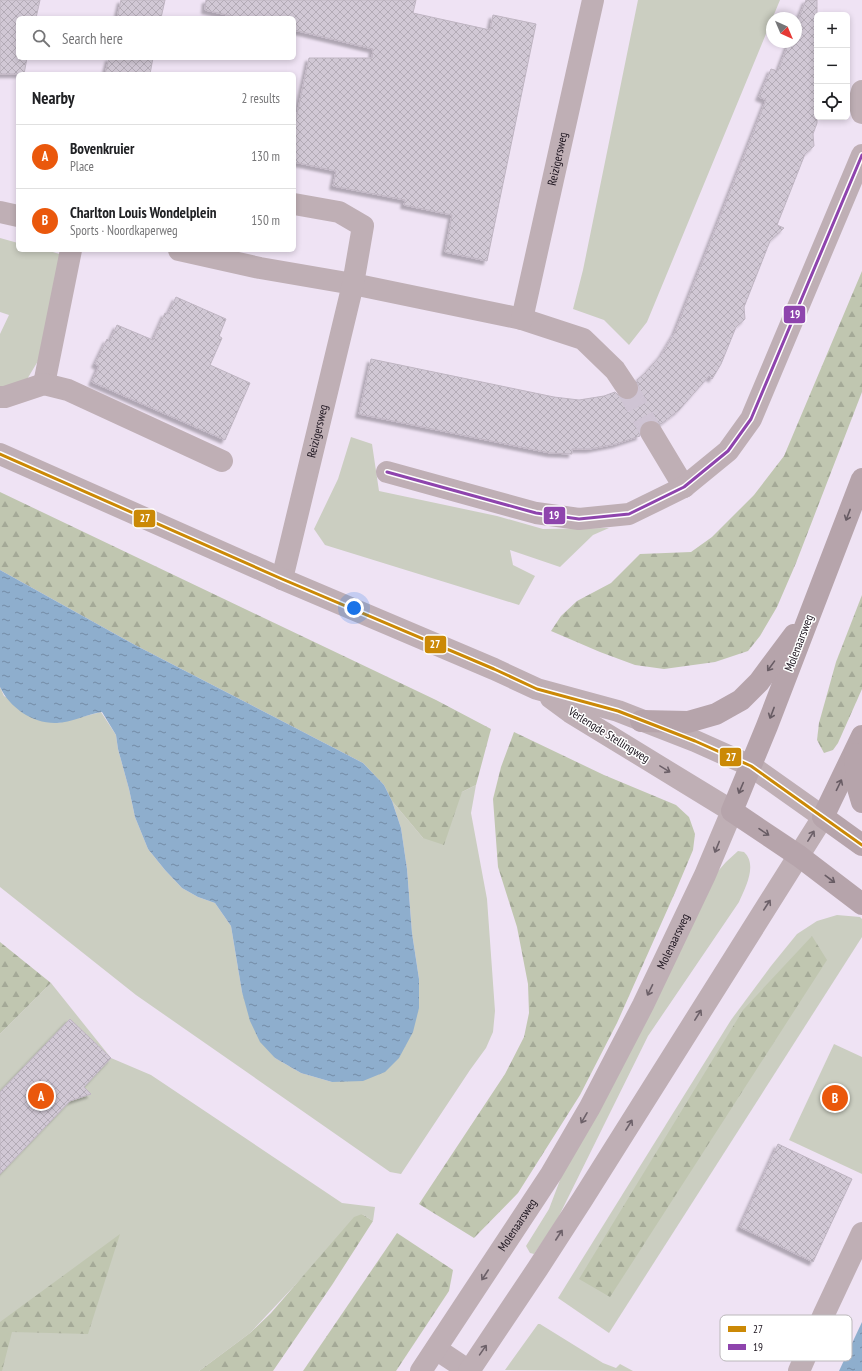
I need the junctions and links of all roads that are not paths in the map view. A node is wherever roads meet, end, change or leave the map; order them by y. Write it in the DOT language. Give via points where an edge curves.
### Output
graph roads {
  1 [pos="593,0"];
  2 [pos="862,91"];
  3 [pos="862,113"];
  4 [pos="862,155"];
  5 [pos="296,204"];
  6 [pos="0,212"];
  7 [pos="16,216"];
  8 [pos="71,252"];
  9 [pos="188,252"];
  10 [pos="353,284"];
  11 [pos="522,319"];
  12 [pos="44,384"];
  13 [pos="627,388"];
  14 [pos="0,397"];
  15 [pos="651,432"];
  16 [pos="0,454"];
  17 [pos="222,461"];
  18 [pos="387,472"];
  19 [pos="862,479"];
  20 [pos="684,487"];
  21 [pos="282,579"];
  22 [pos="811,612"];
  23 [pos="538,689"];
  24 [pos="641,721"];
  25 [pos="859,744"];
  26 [pos="751,766"];
  27 [pos="862,802"];
  28 [pos="732,810"];
  29 [pos="823,817"];
  30 [pos="862,846"];
  31 [pos="799,856"];
  32 [pos="862,904"];
  33 [pos="862,1233"];
  34 [pos="824,1315"];
  35 [pos="436,1349"];
  36 [pos="803,1361"];
  37 [pos="421,1371"];
  38 [pos="469,1371"];
  39 [pos="799,1371"];
  1 -- 11 [label="street, Reizigersweg"];
  2 -- 3 [label="street" via="859,102"];
  4 -- 20 [label="street" via="752,419 728,451"];
  5 -- 10 [label="street, Reizigersweg" via="339,212 363,226"];
  6 -- 7 [label="street"];
  8 -- 12 [label="street"];
  9 -- 10 [label="street"];
  10 -- 11 [label="street"];
  10 -- 21 [label="street, Reizigersweg"];
  11 -- 13 [label="street" via="583,338 616,370"];
  12 -- 14 [label="street" via="5,398"];
  12 -- 17 [label="street" via="68,390"];
  15 -- 20 [label="street"];
  16 -- 21 [label="street"];
  18 -- 20 [label="street" via="536,513 579,519 629,514"];
  19 -- 22 [label="main road, Molenaarsweg, one-way"];
  21 -- 23 [label="street"];
  22 -- 24 [label="main road, one-way" via="759,682 741,700 716,714 688,722"];
  22 -- 26 [label="main road, Molenaarsweg, one-way"];
  23 -- 24 [label="street, Verlengde Stellingweg"];
  23 -- 28 [label="street, Verlengde Stellingweg, one-way" via="570,712"];
  24 -- 26 [label="street, Verlengde Stellingweg"];
  25 -- 27 [label="main road" via="857,786"];
  29 -- 25 [label="main road, one-way"];
  26 -- 28 [label="main road, Molenaarsweg, one-way"];
  26 -- 29 [label="street, Verlengde Stellingweg"];
  28 -- 31 [label="main road, Verlengde Stellingweg, one-way"];
  28 -- 35 [label="street, Molenaarsweg, one-way" via="705,875 640,1012 590,1107 551,1174"];
  29 -- 30 [label="main road, Verlengde Stellingweg"];
  31 -- 29 [label="street, one-way"];
  31 -- 32 [label="main road, Verlengde Stellingweg, one-way"];
  38 -- 31 [label="street, one-way" via="538,1268"];
  33 -- 34 [label="street"];
  35 -- 37 [label="street, Molenaarsweg"];
  35 -- 38 [label="street"];
  36 -- 39 [label="street"];
}
